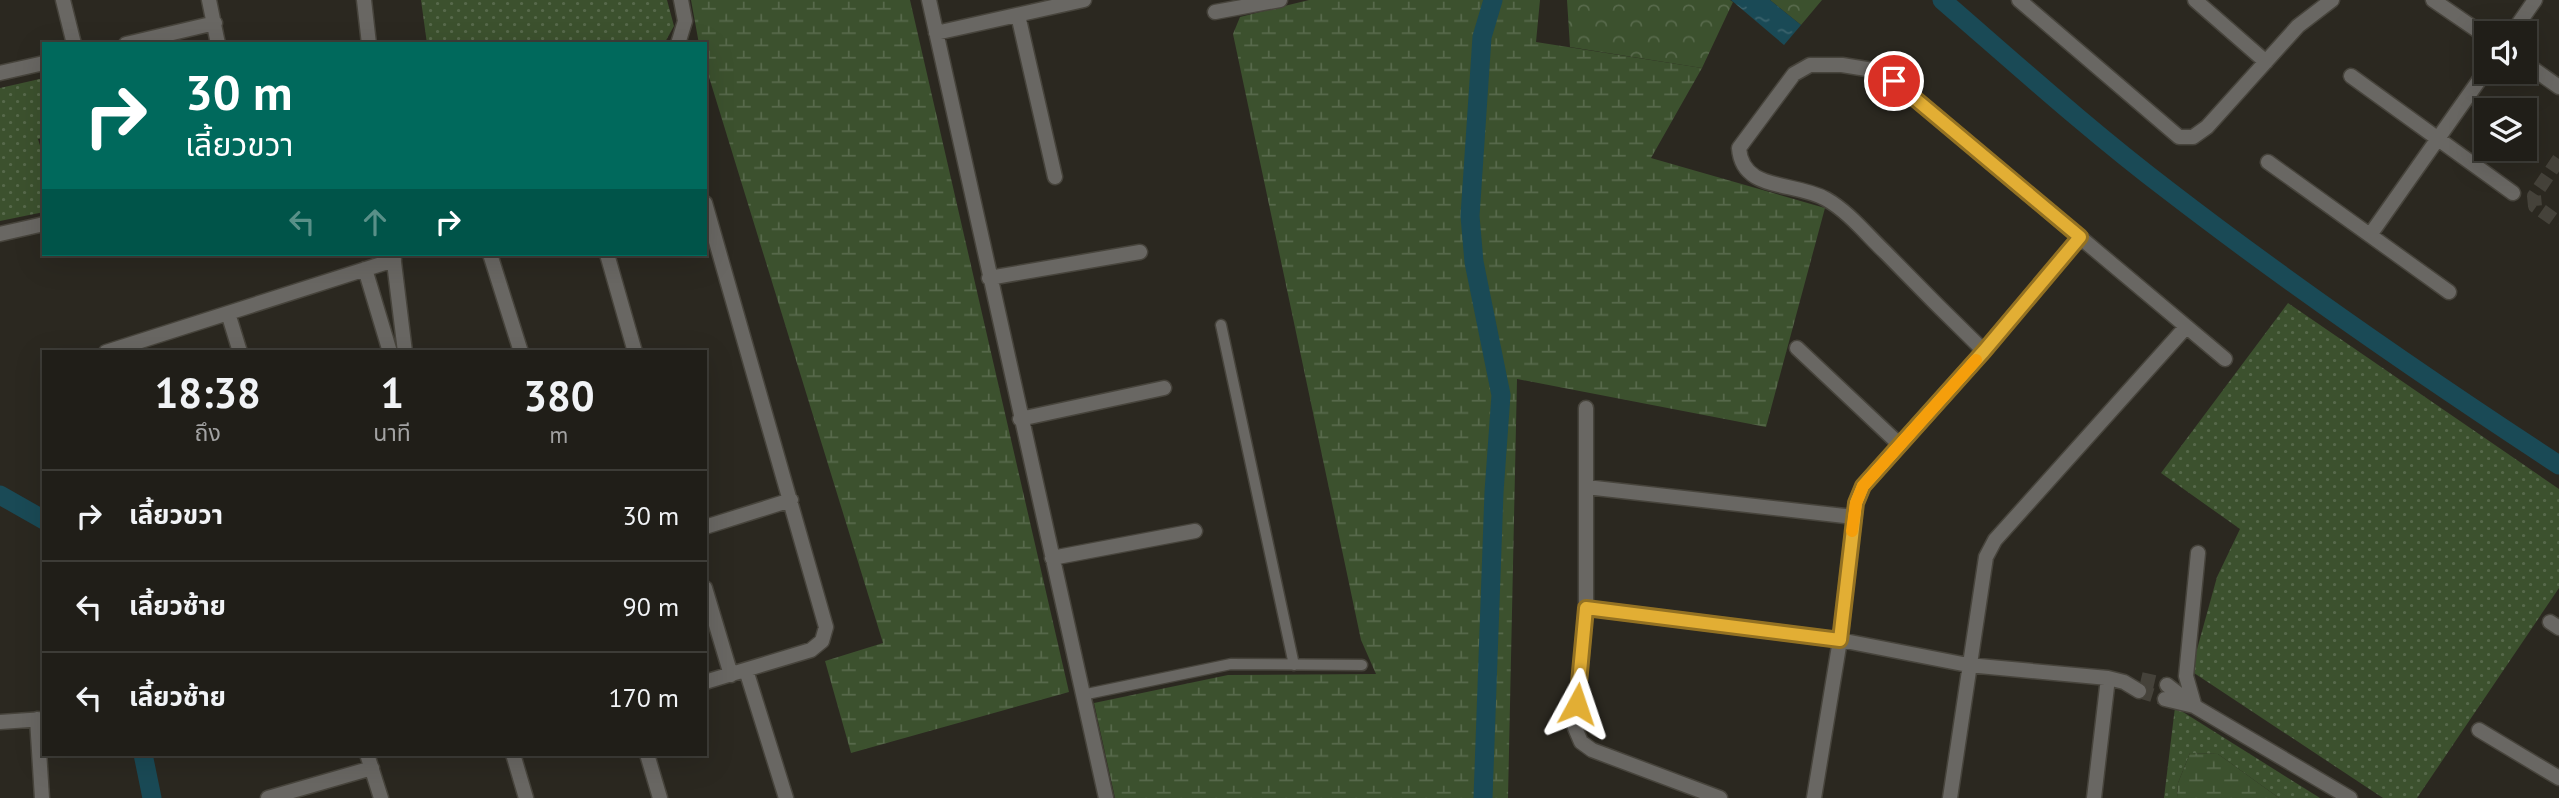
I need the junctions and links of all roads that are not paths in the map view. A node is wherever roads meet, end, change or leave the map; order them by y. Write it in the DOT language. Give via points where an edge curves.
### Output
graph roads {
  1 [pos="63,0"];
  2 [pos="209,0"];
  3 [pos="364,0"];
  4 [pos="681,0"];
  5 [pos="929,0"];
  6 [pos="1084,0"];
  7 [pos="1280,0"];
  8 [pos="2019,0"];
  9 [pos="2195,0"];
  10 [pos="2332,0"];
  11 [pos="2433,0"];
  12 [pos="2535,0"];
  13 [pos="1215,12"];
  14 [pos="1018,15"];
  15 [pos="2520,21"];
  16 [pos="215,23"];
  17 [pos="2474,28"];
  18 [pos="936,33"];
  19 [pos="74,42"];
  20 [pos="134,42"];
  21 [pos="218,42"];
  22 [pos="369,42"];
  23 [pos="679,42"];
  24 [pos="2266,62"];
  25 [pos="42,63"];
  26 [pos="2537,71"];
  27 [pos="0,73"];
  28 [pos="2351,76"];
  29 [pos="2476,84"];
  30 [pos="2559,87"];
  31 [pos="2437,140"];
  32 [pos="2268,162"];
  33 [pos="1055,177"];
  34 [pos="2513,192"];
  35 [pos="707,210"];
  36 [pos="42,224"];
  37 [pos="0,234"];
  38 [pos="2370,235"];
  39 [pos="2080,237"];
  40 [pos="1140,252"];
  41 [pos="491,256"];
  42 [pos="608,256"];
  43 [pos="394,257"];
  44 [pos="365,269"];
  45 [pos="989,278"];
  46 [pos="2449,292"];
  47 [pos="228,313"];
  48 [pos="1220,325"];
  49 [pos="2186,327"];
  50 [pos="1797,348"];
  51 [pos="112,350"];
  52 [pos="239,350"];
  53 [pos="389,350"];
  54 [pos="405,350"];
  55 [pos="520,350"];
  56 [pos="634,350"];
  57 [pos="1984,351"];
  58 [pos="2225,359"];
  59 [pos="1164,387"];
  60 [pos="1587,408"];
  61 [pos="1020,419"];
  62 [pos="1899,444"];
  63 [pos="1586,487"];
  64 [pos="791,500"];
  65 [pos="1854,517"];
  66 [pos="707,526"];
  67 [pos="1195,531"];
  68 [pos="2197,553"];
  69 [pos="1052,558"];
  70 [pos="707,595"];
  71 [pos="1586,608"];
  72 [pos="1840,640"];
  73 [pos="1294,665"];
  74 [pos="1362,665"];
  75 [pos="1968,665"];
  76 [pos="746,670"];
  77 [pos="731,675"];
  78 [pos="2108,678"];
  79 [pos="707,681"];
  80 [pos="2140,685"];
  81 [pos="2166,692"];
  82 [pos="1082,695"];
  83 [pos="2194,706"];
  84 [pos="40,719"];
  85 [pos="0,722"];
  86 [pos="2479,730"];
  87 [pos="514,756"];
  88 [pos="648,756"];
  89 [pos="369,761"];
  90 [pos="2559,778"];
  91 [pos="42,798"];
  92 [pos="268,798"];
  93 [pos="381,798"];
  94 [pos="526,798"];
  95 [pos="660,798"];
  96 [pos="786,798"];
  97 [pos="1106,798"];
  98 [pos="1720,798"];
  99 [pos="1814,798"];
  100 [pos="1950,798"];
  101 [pos="2094,798"];
  102 [pos="2350,798"];
  1 -- 19 [label="street"];
  2 -- 16 [label="street"];
  3 -- 22 [label="street"];
  4 -- 23 [label="street" via="685,21"];
  5 -- 18 [label="street"];
  6 -- 14 [label="street"];
  7 -- 13 [label="street"];
  8 -- 24 [label="street" via="2179,137 2193,137 2207,127"];
  9 -- 24 [label="street"];
  10 -- 24 [label="street" via="2298,26"];
  11 -- 17 [label="street"];
  12 -- 15 [label="street"];
  14 -- 18 [label="street"];
  14 -- 33 [label="street"];
  16 -- 20 [label="street"];
  16 -- 21 [label="street"];
  18 -- 45 [label="street"];
  25 -- 27 [label="street"];
  26 -- 30 [label="street"];
  28 -- 31 [label="street"];
  29 -- 31 [label="street"];
  31 -- 34 [label="street"];
  31 -- 38 [label="street"];
  32 -- 38 [label="street"];
  35 -- 64 [label="street"];
  36 -- 37 [label="street"];
  38 -- 46 [label="street"];
  39 -- 49 [label="street"];
  39 -- 57 [label="street"];
  39 -- 57 [label="street" via="1879,71 1810,65 1794,74 1739,148 1740,163 1751,177 1828,200"];
  40 -- 45 [label="street"];
  41 -- 55 [label="street"];
  42 -- 56 [label="street"];
  43 -- 44 [label="street"];
  43 -- 54 [label="street"];
  44 -- 47 [label="street"];
  44 -- 53 [label="street"];
  45 -- 61 [label="street"];
  47 -- 51 [label="street"];
  47 -- 52 [label="street"];
  48 -- 73 [label="lane"];
  49 -- 58 [label="street"];
  49 -- 75 [label="street" via="1995,541 1986,557"];
  50 -- 62 [label="street"];
  57 -- 62 [label="street"];
  59 -- 61 [label="street"];
  60 -- 63 [label="street"];
  61 -- 69 [label="street"];
  62 -- 65 [label="street" via="1863,486"];
  63 -- 65 [label="street"];
  63 -- 71 [label="street"];
  64 -- 66 [label="street"];
  64 -- 76 [label="street" via="826,627 822,640 811,650"];
  65 -- 72 [label="street"];
  67 -- 69 [label="street"];
  68 -- 83 [label="street" via="2186,676"];
  69 -- 82 [label="street"];
  70 -- 77 [label="street"];
  71 -- 72 [label="street"];
  71 -- 98 [label="street" via="1575,728 1581,742"];
  72 -- 75 [label="street"];
  72 -- 99 [label="street"];
  73 -- 74 [label="lane"];
  73 -- 82 [label="lane" via="1231,664"];
  75 -- 78 [label="street"];
  75 -- 100 [label="street"];
  76 -- 77 [label="street"];
  76 -- 96 [label="street"];
  77 -- 79 [label="street"];
  78 -- 80 [label="street"];
  78 -- 101 [label="street"];
  81 -- 83 [label="street"];
  82 -- 97 [label="street"];
  83 -- 102 [label="street"];
  84 -- 85 [label="street"];
  84 -- 91 [label="street"];
  86 -- 90 [label="street"];
  87 -- 94 [label="street"];
  88 -- 95 [label="street"];
  89 -- 92 [label="street"];
  89 -- 93 [label="street"];
}
